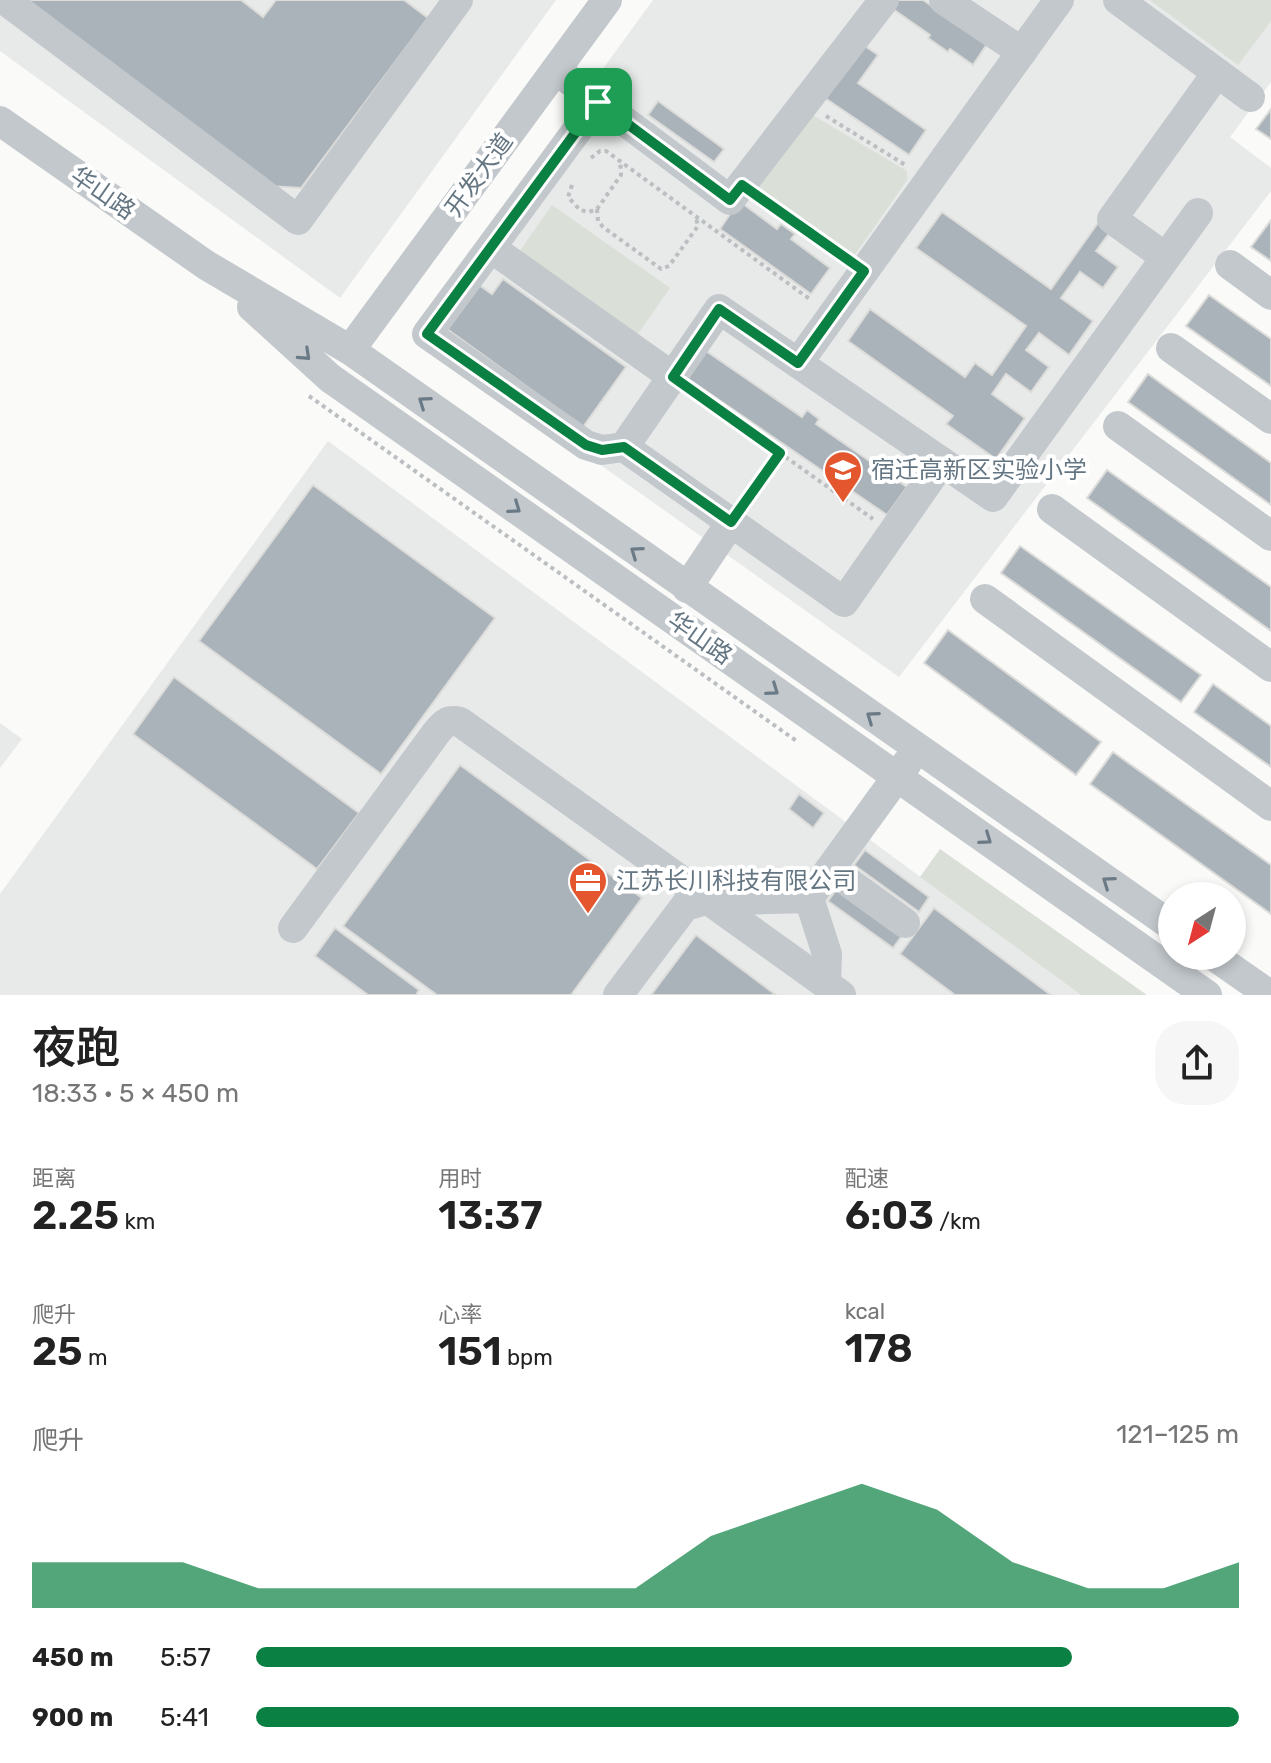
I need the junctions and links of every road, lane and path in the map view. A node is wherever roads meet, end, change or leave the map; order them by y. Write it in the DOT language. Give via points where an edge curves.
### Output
graph roads {
  1 [pos="5,0"];
  2 [pos="607,0"];
  3 [pos="884,0"];
  4 [pos="944,0"];
  5 [pos="1059,0"];
  6 [pos="1118,0"];
  7 [pos="456,1"];
  8 [pos="1022,52"];
  9 [pos="556,70"];
  10 [pos="1217,73"];
  11 [pos="1250,97"];
  12 [pos="598,102"];
  13 [pos="805,103"];
  14 [pos="0,121"];
  15 [pos="620,160"];
  16 [pos="585,167"];
  17 [pos="638,174"];
  18 [pos="621,175"];
  19 [pos="577,178"];
  20 [pos="930,180"];
  21 [pos="742,185"];
  22 [pos="597,209"];
  23 [pos="1198,213"];
  24 [pos="695,215"];
  25 [pos="491,248"];
  26 [pos="1165,257"];
  27 [pos="206,265"];
  28 [pos="1230,265"];
  29 [pos="864,271"];
  30 [pos="1271,295"];
  31 [pos="833,315"];
  32 [pos="1171,348"];
  33 [pos="350,350"];
  34 [pos="798,363"];
  35 [pos="673,377"];
  36 [pos="1271,419"];
  37 [pos="1118,426"];
  38 [pos="624,447"];
  39 [pos="780,453"];
  40 [pos="942,462"];
  41 [pos="1052,509"];
  42 [pos="731,522"];
  43 [pos="893,533"];
  44 [pos="1271,536"];
  45 [pos="687,588"];
  46 [pos="985,599"];
  47 [pos="1271,667"];
  48 [pos="918,749"];
  49 [pos="897,777"];
  50 [pos="1271,806"];
  51 [pos="830,869"];
  52 [pos="809,898"];
  53 [pos="709,901"];
  54 [pos="1158,916"];
  55 [pos="905,923"];
  56 [pos="293,928"];
  57 [pos="1234,970"];
  58 [pos="833,990"];
  59 [pos="618,995"];
  60 [pos="1207,995"];
  61 [pos="1270,995"];
  1 -- 7 [label="street" via="298,220"];
  2 -- 9 [label="street, 开发大道"];
  3 -- 13 [label="street"];
  4 -- 8 [label="street"];
  5 -- 8 [label="street"];
  6 -- 10 [label="street"];
  8 -- 20 [label="street"];
  9 -- 12 [label="street"];
  9 -- 33 [label="street, 开发大道"];
  10 -- 11 [label="street"];
  10 -- 26 [label="street" via="1112,219"];
  12 -- 21 [label="street" via="730,200"];
  12 -- 25 [label="street"];
  13 -- 20 [label="path"];
  13 -- 21 [label="street"];
  14 -- 27 [label="street, 华山路"];
  15 -- 16 [label="path" via="600,151"];
  15 -- 17 [label="path"];
  15 -- 18 [label="path"];
  17 -- 18 [label="path"];
  17 -- 24 [label="path"];
  18 -- 22 [label="path"];
  19 -- 22 [label="path" via="569,189 572,204 589,212"];
  20 -- 29 [label="street"];
  21 -- 29 [label="path"];
  22 -- 24 [label="path" via="603,227 661,269 669,266 698,226"];
  23 -- 26 [label="street"];
  24 -- 31 [label="path"];
  25 -- 35 [label="street"];
  25 -- 38 [label="street" via="427,334 586,445 602,450"];
  26 -- 40 [label="street" via="993,497"];
  27 -- 33 [label="street, 华山路"];
  27 -- 49 [label="street, 华山路, one-way" via="330,378"];
  28 -- 30 [label="street"];
  29 -- 31 [label="street"];
  31 -- 34 [label="street"];
  32 -- 36 [label="street"];
  45 -- 33 [label="street, 华山路, one-way"];
  34 -- 35 [label="street" via="719,309"];
  34 -- 40 [label="street"];
  35 -- 38 [label="street"];
  35 -- 39 [label="path"];
  37 -- 44 [label="street"];
  38 -- 42 [label="street"];
  39 -- 42 [label="path"];
  39 -- 43 [label="path"];
  40 -- 43 [label="street"];
  41 -- 47 [label="street"];
  42 -- 43 [label="street" via="844,602"];
  42 -- 45 [label="street"];
  48 -- 45 [label="street, 华山路, one-way"];
  46 -- 50 [label="street"];
  48 -- 49 [label="street"];
  54 -- 48 [label="street, 华山路, one-way"];
  49 -- 51 [label="street"];
  49 -- 60 [label="street, 华山路, one-way"];
  51 -- 52 [label="street"];
  51 -- 55 [label="street"];
  52 -- 53 [label="street"];
  52 -- 58 [label="street"];
  53 -- 56 [label="street" via="453,720 444,722"];
  53 -- 58 [label="street"];
  53 -- 59 [label="street" via="685,906"];
  57 -- 61 [label="street"];
}
